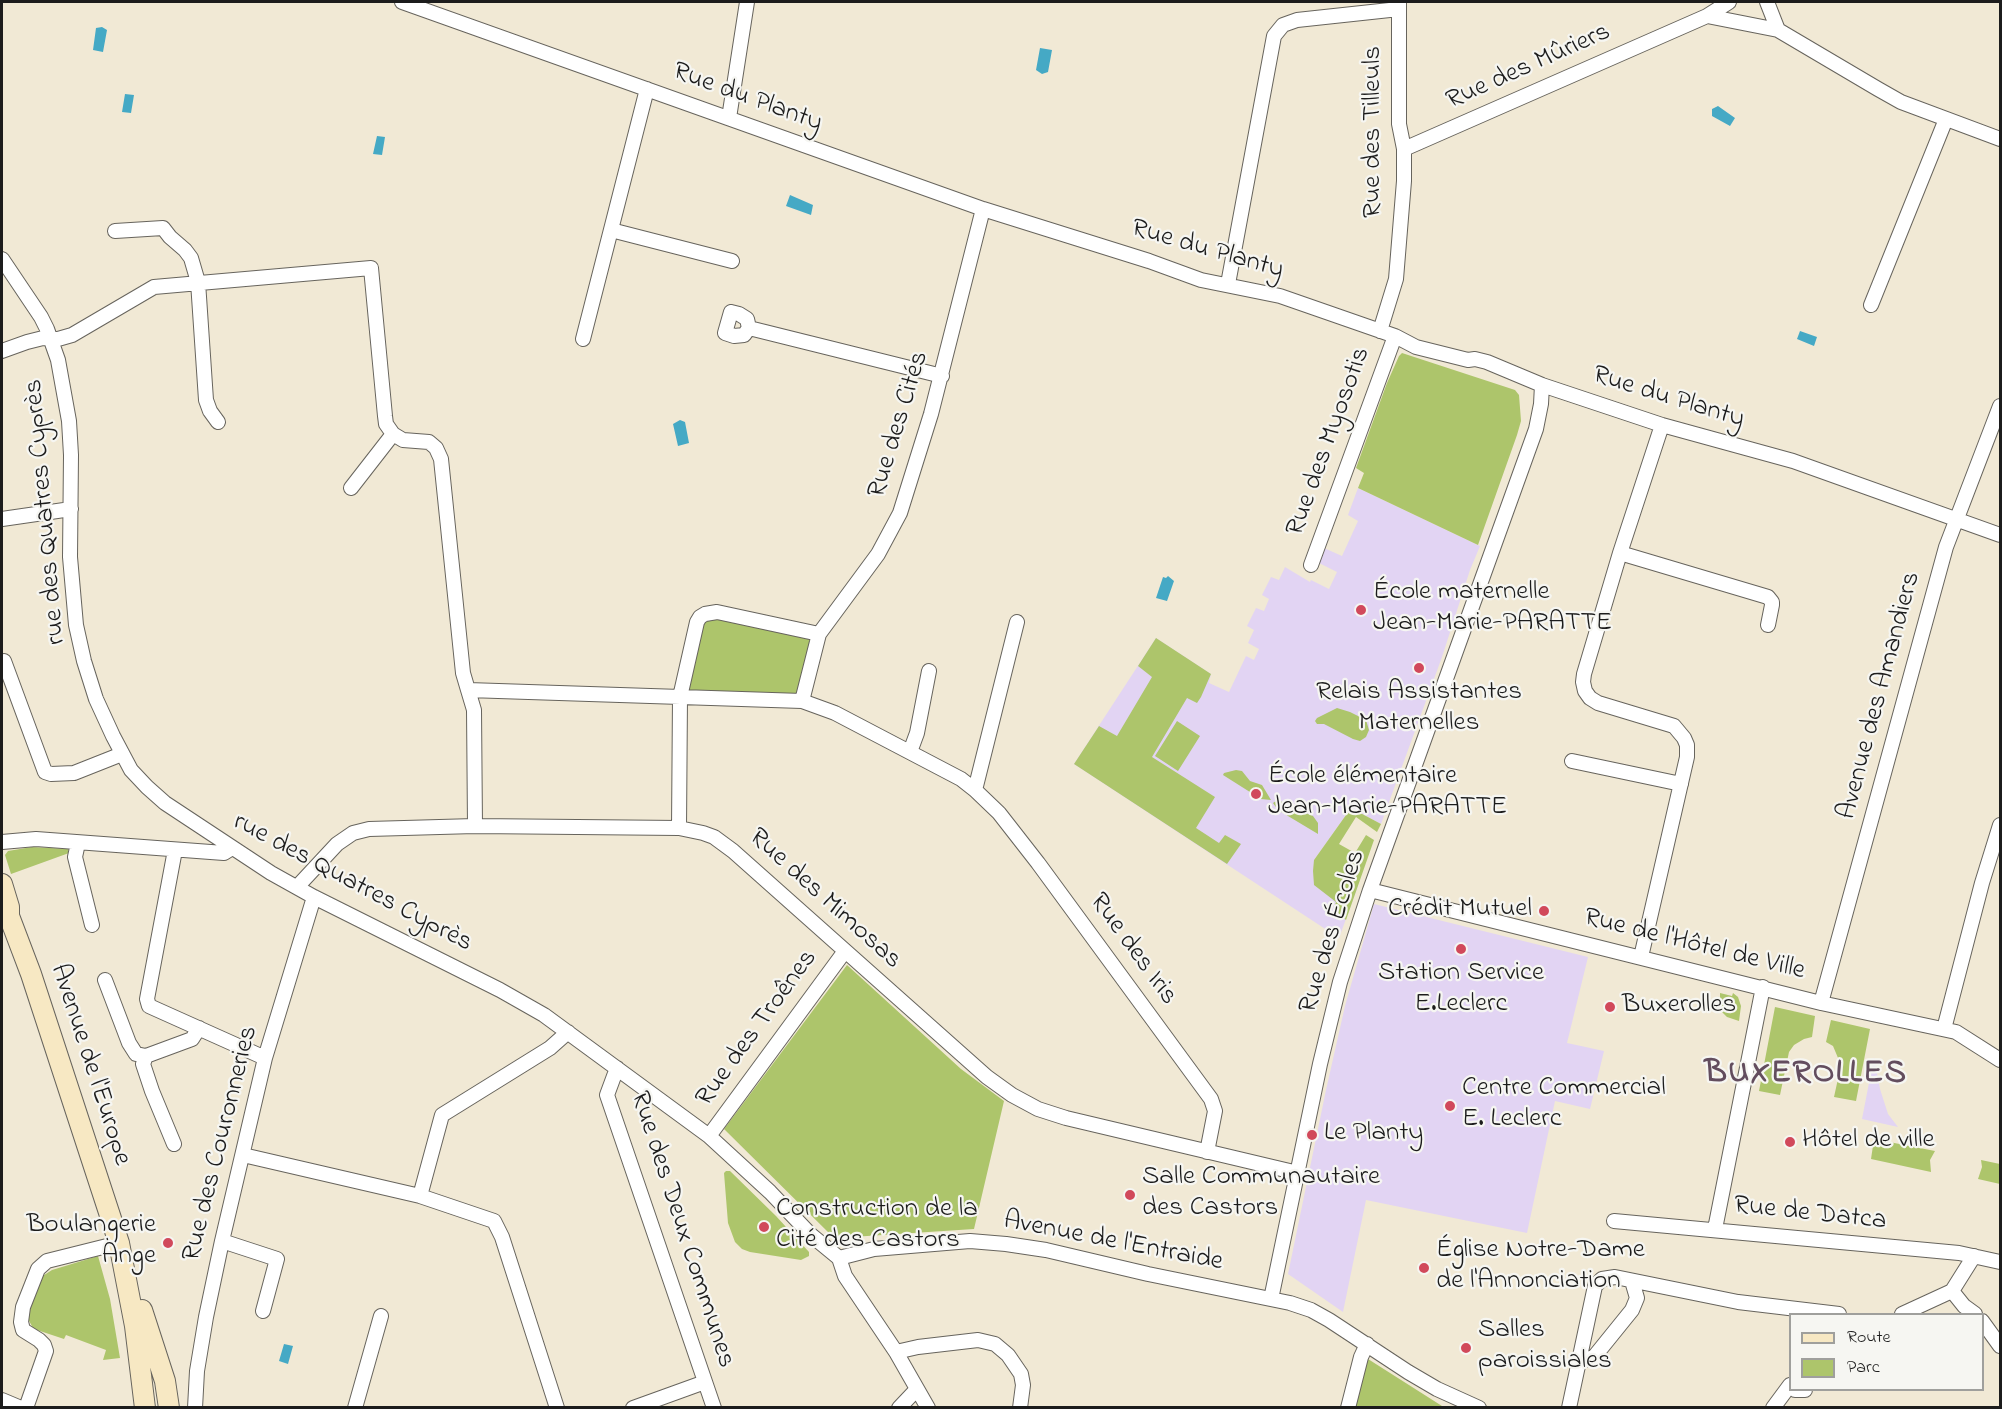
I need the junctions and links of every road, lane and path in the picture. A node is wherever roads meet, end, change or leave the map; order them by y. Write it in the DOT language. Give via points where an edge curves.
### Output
graph roads {
  1 [pos="402,2"];
  2 [pos="747,2"];
  3 [pos="1729,2"];
  4 [pos="1767,2"];
  5 [pos="1399,5"];
  6 [pos="1707,16"];
  7 [pos="1778,30"];
  8 [pos="647,89"];
  9 [pos="729,118"];
  10 [pos="1946,119"];
  11 [pos="2001,139"];
  12 [pos="1404,149"];
  13 [pos="983,209"];
  14 [pos="115,231"];
  15 [pos="611,231"];
  16 [pos="2,259"];
  17 [pos="732,261"];
  18 [pos="198,282"];
  19 [pos="1228,284"];
  20 [pos="1871,305"];
  21 [pos="749,327"];
  22 [pos="1380,331"];
  23 [pos="1395,336"];
  24 [pos="50,339"];
  25 [pos="583,339"];
  26 [pos="2,351"];
  27 [pos="942,376"];
  28 [pos="1542,385"];
  29 [pos="2001,406"];
  30 [pos="218,422"];
  31 [pos="1662,425"];
  32 [pos="393,434"];
  33 [pos="351,488"];
  34 [pos="71,509"];
  35 [pos="2,519"];
  36 [pos="1957,520"];
  37 [pos="2001,535"];
  38 [pos="1620,553"];
  39 [pos="1311,565"];
  40 [pos="1017,622"];
  41 [pos="1768,625"];
  42 [pos="819,634"];
  43 [pos="4,661"];
  44 [pos="930,671"];
  45 [pos="468,690"];
  46 [pos="680,697"];
  47 [pos="802,701"];
  48 [pos="910,753"];
  49 [pos="122,754"];
  50 [pos="1572,761"];
  51 [pos="1681,784"];
  52 [pos="975,790"];
  53 [pos="195,824"];
  54 [pos="2001,825"];
  55 [pos="475,826"];
  56 [pos="679,828"];
  57 [pos="2,842"];
  58 [pos="78,843"];
  59 [pos="232,848"];
  60 [pos="175,850"];
  61 [pos="191,851"];
  62 [pos="2,884"];
  63 [pos="297,887"];
  64 [pos="1370,890"];
  65 [pos="314,897"];
  66 [pos="92,926"];
  67 [pos="845,951"];
  68 [pos="1641,957"];
  69 [pos="105,980"];
  70 [pos="1763,987"];
  71 [pos="1821,1003"];
  72 [pos="199,1028"];
  73 [pos="1944,1029"];
  74 [pos="568,1032"];
  75 [pos="146,1056"];
  76 [pos="265,1058"];
  77 [pos="2001,1060"];
  78 [pos="617,1068"];
  79 [pos="709,1136"];
  80 [pos="174,1144"];
  81 [pos="1207,1152"];
  82 [pos="243,1155"];
  83 [pos="1298,1173"];
  84 [pos="420,1196"];
  85 [pos="1614,1221"];
  86 [pos="1715,1229"];
  87 [pos="222,1241"];
  88 [pos="119,1243"];
  89 [pos="1974,1256"];
  90 [pos="839,1258"];
  91 [pos="2001,1262"];
  92 [pos="124,1265"];
  93 [pos="1632,1281"];
  94 [pos="1952,1291"];
  95 [pos="1271,1299"];
  96 [pos="263,1311"];
  97 [pos="1831,1313"];
  98 [pos="1904,1313"];
  99 [pos="1974,1313"];
  100 [pos="381,1316"];
  101 [pos="1984,1322"];
  102 [pos="1367,1344"];
  103 [pos="2001,1346"];
  104 [pos="896,1352"];
  105 [pos="1578,1362"];
  106 [pos="705,1382"];
  107 [pos="917,1389"];
  108 [pos="1789,1389"];
  109 [pos="2,1400"];
  110 [pos="1450,1401"];
  111 [pos="24,1407"];
  112 [pos="145,1407"];
  113 [pos="169,1407"];
  114 [pos="195,1407"];
  115 [pos="355,1407"];
  116 [pos="558,1407"];
  117 [pos="633,1407"];
  118 [pos="714,1407"];
  119 [pos="898,1407"];
  120 [pos="928,1407"];
  121 [pos="1020,1407"];
  122 [pos="1348,1407"];
  123 [pos="1479,1407"];
  124 [pos="1569,1407"];
  125 [pos="1773,1407"];
  1 -- 8 [label="street, Rue du Planty"];
  2 -- 9 [label="street"];
  3 -- 6 [label="street"];
  4 -- 7 [label="street"];
  5 -- 12 [label="street, Rue des Tilleuls" via="1400,124"];
  5 -- 19 [label="street" via="1297,20 1283,25 1274,36"];
  6 -- 7 [label="street"];
  6 -- 12 [label="street, Rue des Mûriers"];
  7 -- 10 [label="street" via="1901,102"];
  8 -- 9 [label="street, Rue du Planty"];
  8 -- 15 [label="street"];
  9 -- 13 [label="street, Rue du Planty"];
  10 -- 11 [label="street"];
  10 -- 20 [label="street"];
  12 -- 22 [label="street, Rue des Tilleuls" via="1396,279"];
  13 -- 19 [label="street, Rue du Planty" via="1201,280"];
  13 -- 27 [label="street, Rue des Cités"];
  14 -- 18 [label="street" via="163,228 186,249"];
  15 -- 17 [label="street"];
  15 -- 25 [label="street"];
  16 -- 24 [label="street, rue des Quatres Cyprès" via="41,317"];
  18 -- 24 [label="street" via="154,287 79,332"];
  18 -- 30 [label="street" via="206,400"];
  18 -- 32 [label="street" via="371,268 386,424"];
  19 -- 22 [label="street, Rue du Planty" via="1280,296"];
  21 -- 27 [label="street"];
  22 -- 23 [label="street, Rue du Planty"];
  23 -- 28 [label="street, Rue du Planty" via="1416,347 1487,362"];
  23 -- 39 [label="street, Rue des Myosotis"];
  24 -- 26 [label="street"];
  24 -- 34 [label="street, rue des Quatres Cyprès" via="69,421"];
  27 -- 42 [label="street, Rue des Cités" via="900,513 878,554"];
  28 -- 31 [label="street, Rue du Planty"];
  28 -- 64 [label="street, Rue des Écoles" via="1536,429"];
  29 -- 36 [label="street, Avenue des Amandiers"];
  31 -- 36 [label="street, Rue du Planty" via="1793,461"];
  31 -- 38 [label="street"];
  32 -- 33 [label="street"];
  32 -- 45 [label="street" via="403,440 429,442 439,454"];
  34 -- 35 [label="street"];
  34 -- 49 [label="street, rue des Quatres Cyprès" via="70,557 76,625 96,699"];
  36 -- 37 [label="street, Rue du Planty"];
  36 -- 71 [label="street, Avenue des Amandiers"];
  38 -- 41 [label="street" via="1768,597 1772,602"];
  38 -- 51 [label="street" via="1584,674 1585,691 1598,703 1679,730 1687,746"];
  40 -- 52 [label="street"];
  42 -- 46 [label="street" via="717,612 705,614 697,622"];
  42 -- 47 [label="street"];
  43 -- 49 [label="street" via="45,772 74,773"];
  44 -- 48 [label="street"];
  45 -- 46 [label="street, Rue des Iris"];
  45 -- 55 [label="street" via="474,710"];
  46 -- 47 [label="street, Rue des Iris"];
  46 -- 56 [label="street"];
  47 -- 48 [label="street, Rue des Iris" via="835,713"];
  48 -- 52 [label="street, Rue des Iris"];
  49 -- 53 [label="street, rue des Quatres Cyprès" via="147,787"];
  50 -- 51 [label="street"];
  51 -- 68 [label="street"];
  52 -- 81 [label="street, Rue des Iris" via="999,813 1038,863 1211,1099 1215,1111"];
  53 -- 59 [label="street, rue des Quatres Cyprès"];
  53 -- 61 [label="street" via="196,844"];
  54 -- 73 [label="street"];
  55 -- 56 [label="street, Rue des Mimosas"];
  55 -- 63 [label="street, Rue des Mimosas" via="369,829 353,833 337,844"];
  56 -- 67 [label="street, Rue des Mimosas" via="703,832 723,843"];
  57 -- 58 [label="street" via="36,839"];
  58 -- 60 [label="street"];
  58 -- 66 [label="street" via="75,857"];
  59 -- 61 [label="street" via="224,853"];
  59 -- 63 [label="street, rue des Quatres Cyprès"];
  60 -- 61 [label="street"];
  60 -- 72 [label="street" via="147,999 149,1006"];
  62 -- 88 [label="main road, Avenue de l'Europe" via="9,916"];
  63 -- 65 [label="street, rue des Quatres Cyprès"];
  64 -- 68 [label="street, Rue de l'Hôtel de Ville"];
  64 -- 83 [label="street, Rue des Écoles" via="1340,982"];
  65 -- 74 [label="street, rue des Quatres Cyprès" via="500,990"];
  65 -- 76 [label="street, Rue des Couronneries"];
  67 -- 79 [label="street, Rue des Troênes"];
  67 -- 81 [label="street, Rue des Mimosas" via="1012,1095 1066,1118"];
  68 -- 70 [label="street, Rue de l'Hôtel de Ville"];
  69 -- 75 [label="street" via="129,1043 136,1054"];
  70 -- 71 [label="street, Rue de l'Hôtel de Ville"];
  70 -- 86 [label="street"];
  71 -- 73 [label="street, Rue de l'Hôtel de Ville"];
  72 -- 75 [label="street" via="192,1039"];
  72 -- 76 [label="street"];
  73 -- 77 [label="street, Rue de l'Hôtel de Ville" via="1969,1038"];
  74 -- 78 [label="street, rue des Quatres Cyprès"];
  74 -- 84 [label="street" via="550,1048 442,1115"];
  75 -- 80 [label="street" via="143,1064"];
  76 -- 82 [label="street, Rue des Couronneries"];
  78 -- 79 [label="street, rue des Quatres Cyprès"];
  78 -- 106 [label="street, Rue des Deux Communes" via="607,1095"];
  79 -- 90 [label="street, rue des Quatres Cyprès"];
  81 -- 83 [label="street, Rue des Mimosas"];
  82 -- 84 [label="street"];
  82 -- 87 [label="street, Rue des Couronneries"];
  83 -- 95 [label="street, Rue des Écoles"];
  84 -- 116 [label="street" via="494,1221"];
  85 -- 86 [label="street, Rue de Datca"];
  86 -- 89 [label="street, Rue de Datca"];
  87 -- 96 [label="street" via="277,1258"];
  87 -- 114 [label="street, Rue des Couronneries" via="197,1371"];
  88 -- 92 [label="main road, Avenue de l'Europe"];
  88 -- 111 [label="street" via="47,1261 38,1269 21,1322 23,1330 39,1340 46,1351"];
  89 -- 91 [label="street, Rue de Datca"];
  89 -- 94 [label="street"];
  90 -- 95 [label="street, Avenue de l'Entraide" via="874,1249 970,1241 1006,1244"];
  90 -- 104 [label="street" via="845,1276"];
  92 -- 112 [label="main road, Avenue de l'Europe"];
  92 -- 113 [label="main road, Avenue de l'Europe" via="165,1381"];
  93 -- 97 [label="street" via="1738,1302"];
  93 -- 105 [label="street" via="1637,1298 1632,1310 1594,1357"];
  93 -- 105 [label="street" via="1609,1278 1594,1286"];
  94 -- 98 [label="street"];
  94 -- 99 [label="street"];
  95 -- 102 [label="street, Avenue de l'Entraide" via="1311,1310"];
  100 -- 115 [label="street"];
  101 -- 103 [label="street"];
  102 -- 110 [label="street, Avenue de l'Entraide"];
  102 -- 122 [label="street"];
  104 -- 107 [label="street"];
  104 -- 121 [label="street" via="978,1340 995,1344 1021,1374"];
  105 -- 124 [label="street"];
  106 -- 117 [label="street"];
  106 -- 118 [label="street, Rue des Deux Communes"];
  107 -- 119 [label="street"];
  107 -- 120 [label="street"];
  108 -- 125 [label="street"];
  109 -- 111 [label="street"];
  110 -- 123 [label="street, Avenue de l'Entraide"];
}
